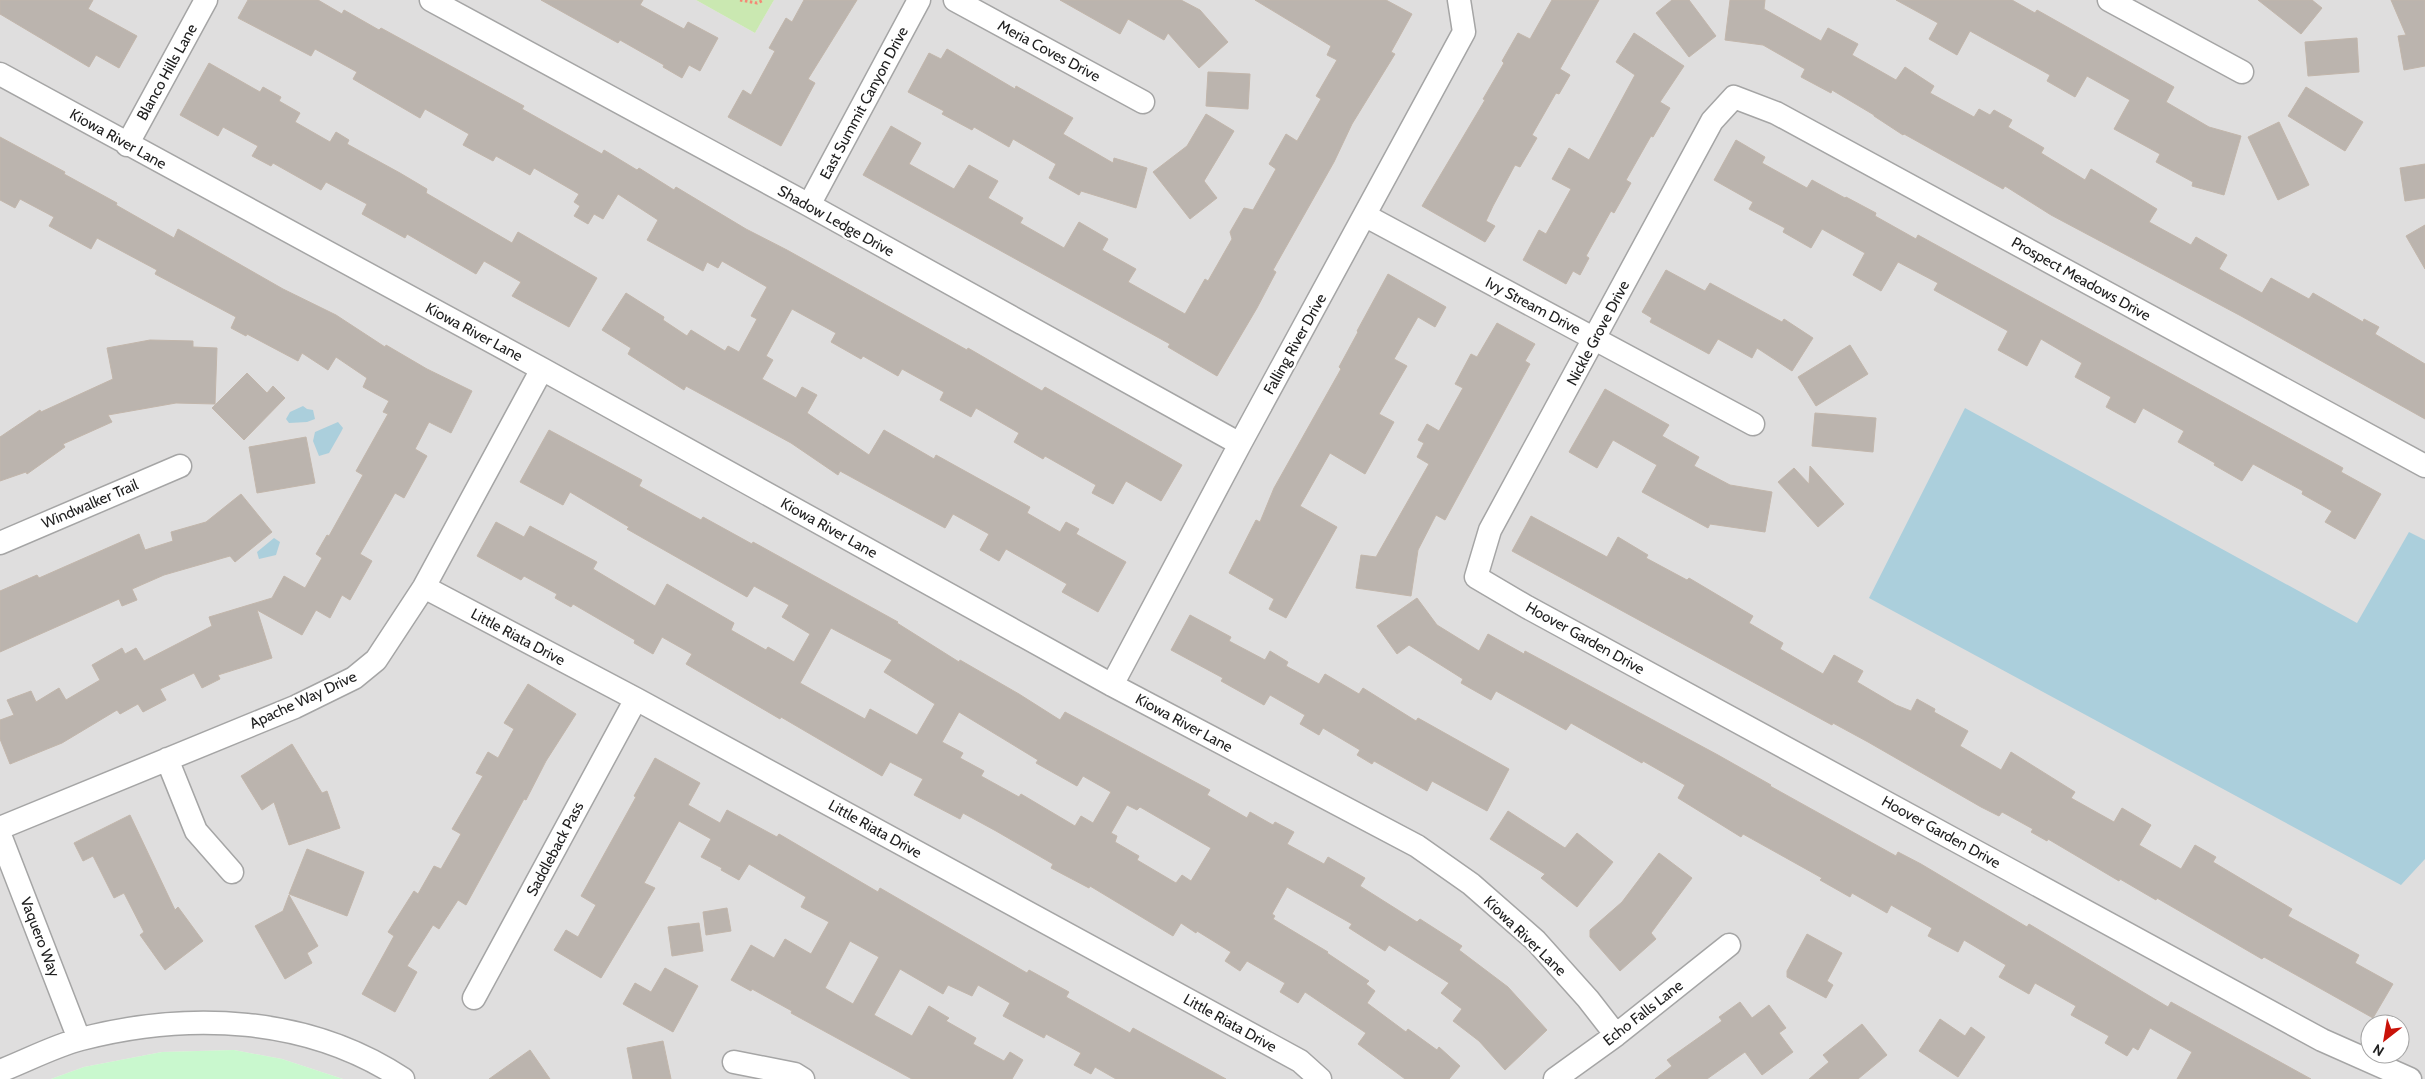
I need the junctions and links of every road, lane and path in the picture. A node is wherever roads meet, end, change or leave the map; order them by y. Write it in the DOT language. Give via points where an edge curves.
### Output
graph roads {
  1 [pos="206,0"];
  2 [pos="431,0"];
  3 [pos="740,0"];
  4 [pos="764,0"];
  5 [pos="919,0"];
  6 [pos="955,0"];
  7 [pos="1459,0"];
  8 [pos="2109,0"];
  9 [pos="2242,72"];
  10 [pos="0,74"];
  11 [pos="1734,97"];
  12 [pos="1143,102"];
  13 [pos="127,145"];
  14 [pos="809,205"];
  15 [pos="1366,216"];
  16 [pos="1594,339"];
  17 [pos="542,369"];
  18 [pos="1753,424"];
  19 [pos="1240,444"];
  20 [pos="180,466"];
  21 [pos="2425,466"];
  22 [pos="0,543"];
  23 [pos="1476,577"];
  24 [pos="424,587"];
  25 [pos="1112,685"];
  26 [pos="636,699"];
  27 [pos="167,759"];
  28 [pos="0,828"];
  29 [pos="0,835"];
  30 [pos="232,872"];
  31 [pos="1728,945"];
  32 [pos="474,998"];
  33 [pos="1616,1035"];
  34 [pos="79,1039"];
  35 [pos="734,1062"];
  36 [pos="0,1071"];
  37 [pos="403,1079"];
  38 [pos="803,1079"];
  39 [pos="1320,1079"];
  40 [pos="1555,1079"];
  41 [pos="2410,1079"];
  1 -- 13 [label="street, Blanco Hills Lane"];
  2 -- 14 [label="street, Shadow Ledge Drive"];
  3 -- 4 [label="path" via="757,3"];
  5 -- 14 [label="street, East Summit Canyon Drive"];
  6 -- 12 [label="street, Meria Coves Drive"];
  7 -- 15 [label="street, Falling River Drive" via="1464,32"];
  8 -- 9 [label="street"];
  10 -- 13 [label="street, Kiowa River Lane"];
  11 -- 16 [label="street, Nickle Grove Drive" via="1712,121"];
  11 -- 21 [label="street, Prospect Meadows Drive" via="1776,113"];
  13 -- 17 [label="street, Kiowa River Lane"];
  14 -- 19 [label="street, Shadow Ledge Drive"];
  15 -- 16 [label="street, Ivy Stream Drive"];
  15 -- 19 [label="street, Falling River Drive"];
  16 -- 18 [label="street, Ivy Stream Drive"];
  16 -- 23 [label="street, Nickle Grove Drive" via="1490,530"];
  17 -- 24 [label="street, Apache Way Drive"];
  17 -- 25 [label="street, Kiowa River Lane"];
  19 -- 25 [label="street, Falling River Drive"];
  20 -- 22 [label="street, Windwalker Trail"];
  23 -- 41 [label="street, Hoover Garden Drive" via="2322,1040"];
  24 -- 26 [label="street, Little Riata Drive"];
  24 -- 27 [label="street, Apache Way Drive" via="376,660 354,678 295,707"];
  25 -- 33 [label="street, Kiowa River Lane" via="1417,846 1471,884 1536,941"];
  26 -- 32 [label="street, Saddleback Pass"];
  26 -- 39 [label="street, Little Riata Drive" via="1300,1061"];
  27 -- 28 [label="street, Apache Way Drive"];
  27 -- 30 [label="street" via="196,831"];
  29 -- 34 [label="street, Vaquero Way"];
  31 -- 33 [label="street, Echo Falls Lane"];
  33 -- 40 [label="street, Echo Falls Lane"];
  34 -- 36 [label="street"];
  34 -- 37 [label="street" via="139,1026 196,1022 250,1024 301,1033 350,1052"];
  35 -- 38 [label="street" via="795,1074"];
}
